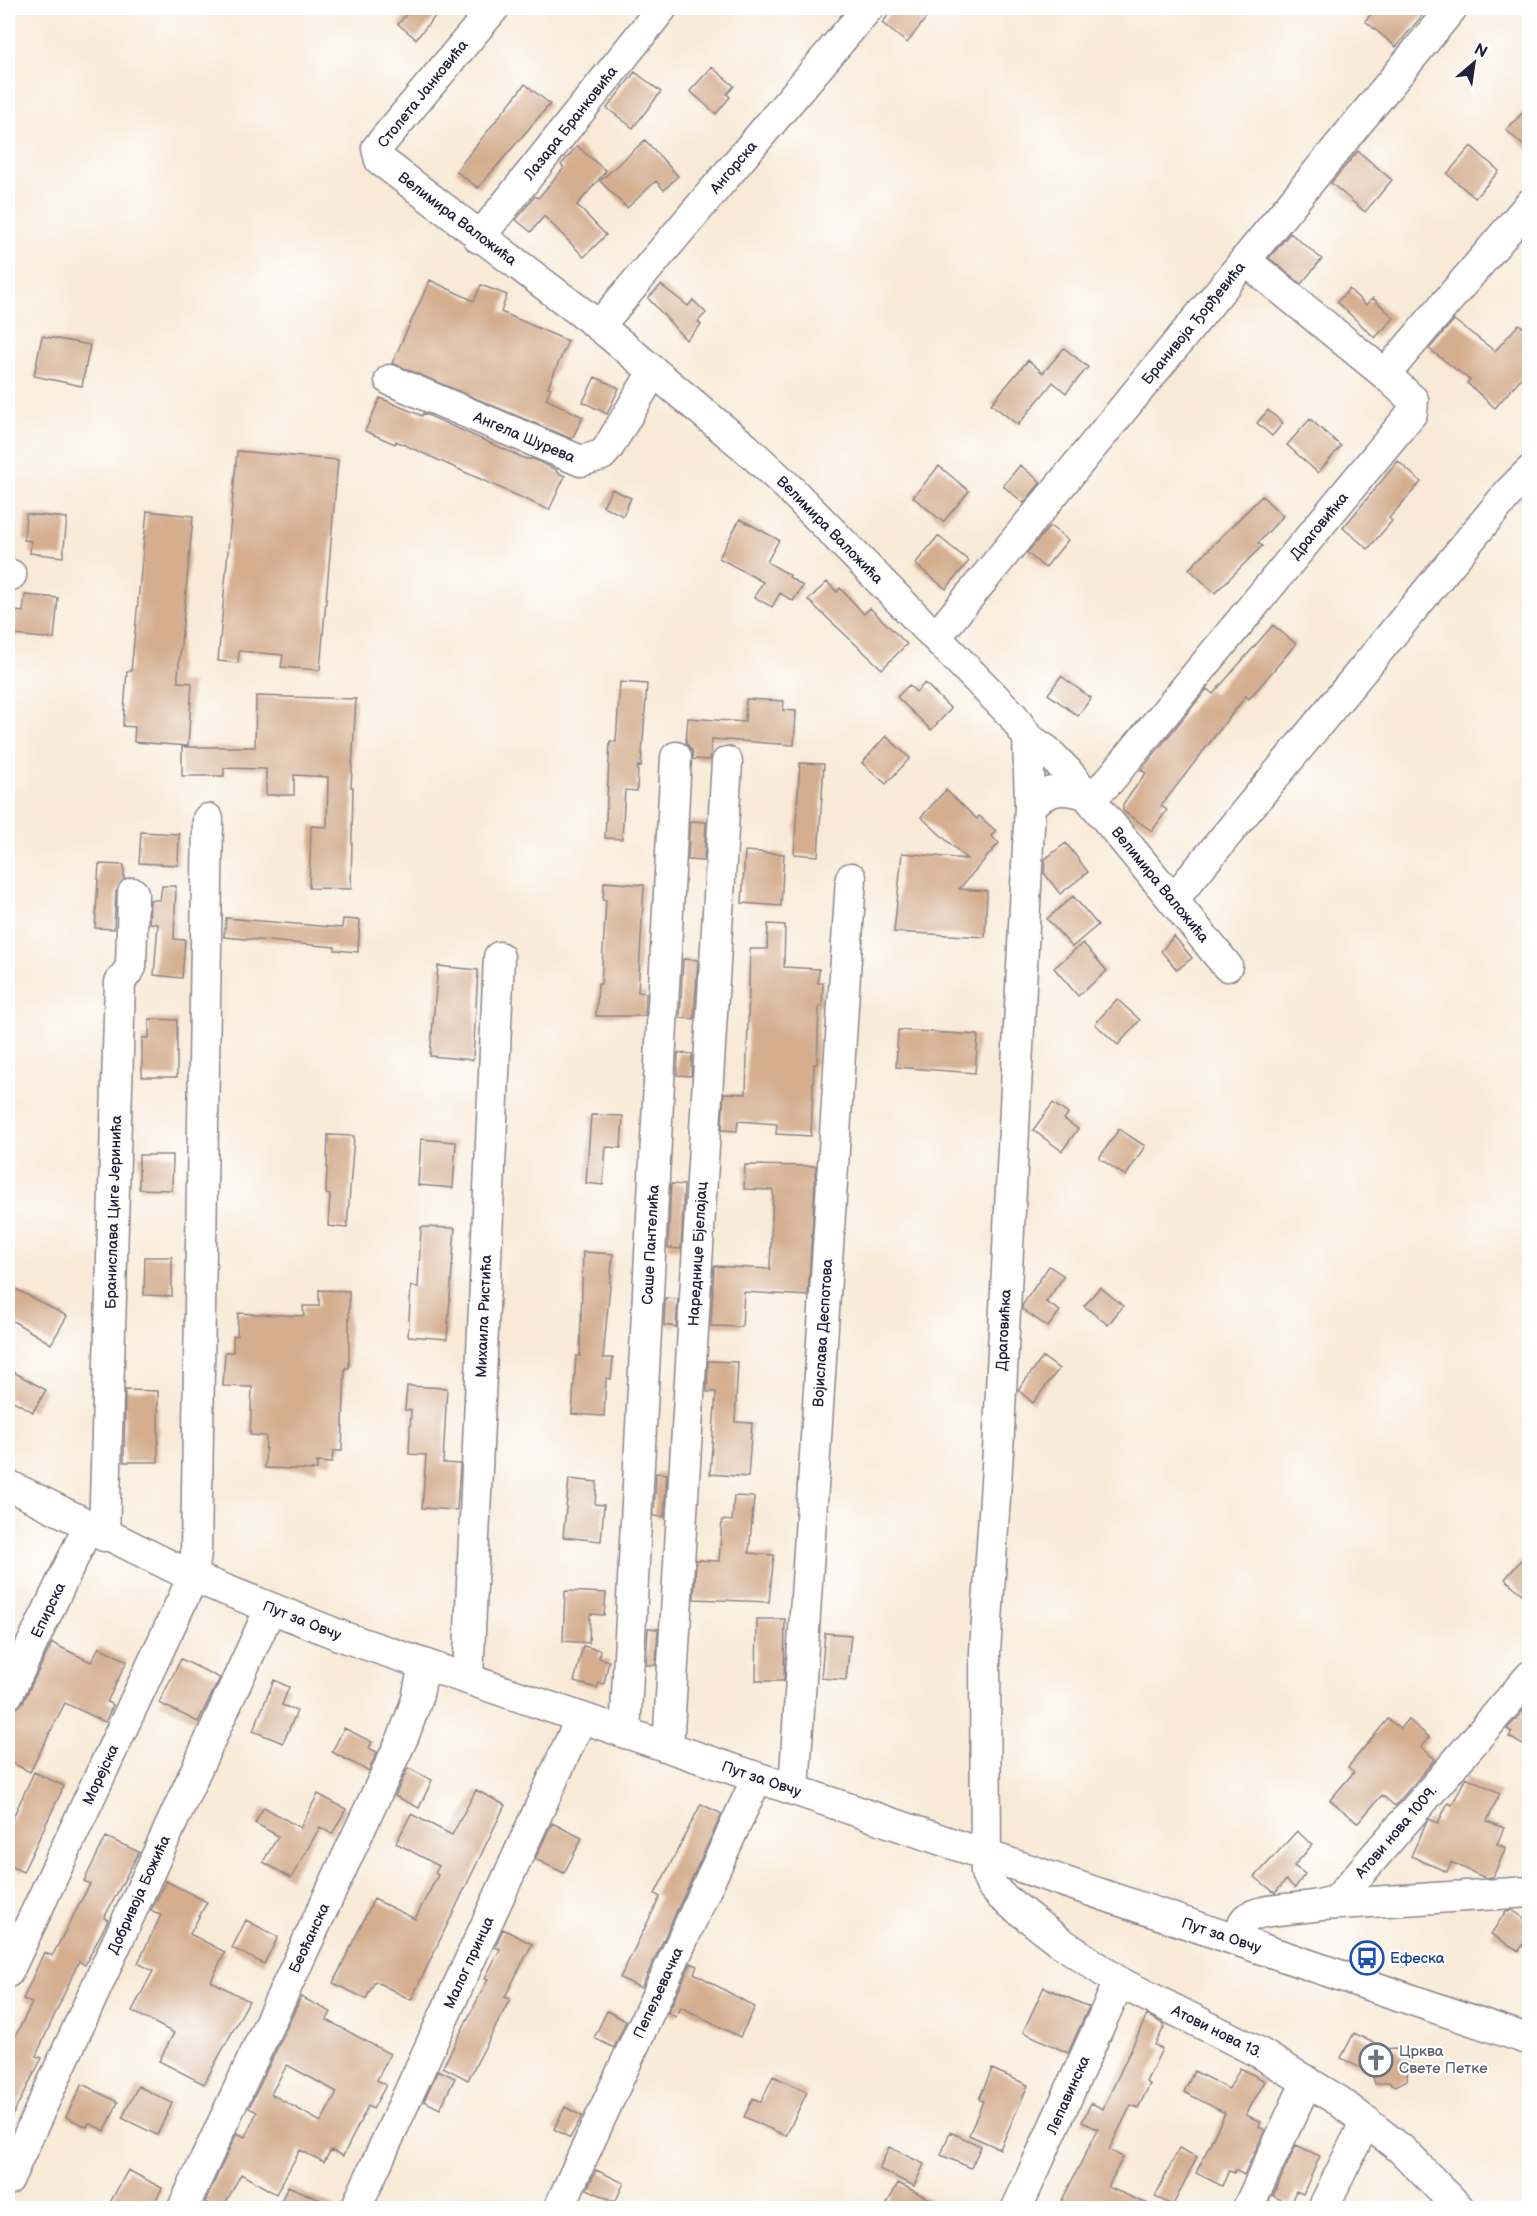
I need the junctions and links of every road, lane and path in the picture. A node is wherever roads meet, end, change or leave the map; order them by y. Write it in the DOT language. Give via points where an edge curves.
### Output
graph roads {
  1 [pos="494,8"];
  2 [pos="662,8"];
  3 [pos="868,8"];
  4 [pos="1452,8"];
  5 [pos="376,154"];
  6 [pos="1530,204"];
  7 [pos="479,238"];
  8 [pos="1245,260"];
  9 [pos="599,326"];
  10 [pos="653,372"];
  11 [pos="1387,376"];
  12 [pos="390,380"];
  13 [pos="1520,481"];
  14 [pos="936,637"];
  15 [pos="1028,738"];
  16 [pos="676,757"];
  17 [pos="727,762"];
  18 [pos="1082,791"];
  19 [pos="1030,805"];
  20 [pos="208,819"];
  21 [pos="851,878"];
  22 [pos="133,893"];
  23 [pos="1173,900"];
  24 [pos="499,957"];
  25 [pos="1227,966"];
  26 [pos="8,1485"];
  27 [pos="96,1531"];
  28 [pos="193,1577"];
  29 [pos="270,1609"];
  30 [pos="424,1664"];
  31 [pos="1530,1676"];
  32 [pos="468,1678"];
  33 [pos="8,1694"];
  34 [pos="581,1718"];
  35 [pos="625,1733"];
  36 [pos="668,1747"];
  37 [pos="757,1778"];
  38 [pos="794,1790"];
  39 [pos="986,1855"];
  40 [pos="1530,1892"];
  41 [pos="1323,1905"];
  42 [pos="1236,1940"];
  43 [pos="8,1972"];
  44 [pos="1119,1982"];
  45 [pos="1530,2040"];
  46 [pos="1307,2081"];
  47 [pos="1366,2121"];
  48 [pos="8,2180"];
  49 [pos="1449,2204"];
  50 [pos="183,2208"];
  51 [pos="356,2208"];
  52 [pos="559,2208"];
  53 [pos="1017,2208"];
  54 [pos="1248,2208"];
  55 [pos="1323,2208"];
  1 -- 5 [label="street, Столета Јанковића"];
  2 -- 7 [label="street, Лазара Бранковића"];
  3 -- 9 [label="street, Ангорска"];
  4 -- 8 [label="street, Бранивоја Ђорђевића"];
  5 -- 7 [label="street, Велимира Валожића"];
  6 -- 11 [label="street"];
  7 -- 9 [label="street, Велимира Валожића"];
  8 -- 11 [label="street"];
  8 -- 14 [label="street, Бранивоја Ђорђевића"];
  9 -- 10 [label="street, Велимира Валожића"];
  10 -- 12 [label="street, Ангела Шурева" via="608,448 602,455 581,461"];
  10 -- 14 [label="street, Велимира Валожића" via="787,486"];
  11 -- 18 [label="street, Драговићка" via="1413,400 1412,413 1107,782 1097,791"];
  13 -- 23 [label="street"];
  14 -- 15 [label="street, Велимира Валожића" via="1013,716"];
  15 -- 18 [label="street, Велимира Валожића" via="1046,750"];
  15 -- 19 [label="street, Драговићка"];
  16 -- 35 [label="street, Саше Пантелића"];
  17 -- 36 [label="street, Нареднице Бјелајац"];
  18 -- 19 [label="street, Драговићка" via="1047,792"];
  18 -- 23 [label="street, Велимира Валожића"];
  19 -- 39 [label="street, Драговићка" via="985,1653"];
  20 -- 28 [label="street, Морејска"];
  21 -- 38 [label="street, Војислава Деспотова"];
  22 -- 27 [label="street, Бранислава Циге Јеринића" via="131,967 120,982"];
  23 -- 25 [label="street, Велимира Валожића"];
  24 -- 32 [label="street, Михаила Ристића"];
  26 -- 27 [label="street, Пут за Овчу"];
  27 -- 28 [label="street, Пут за Овчу"];
  27 -- 33 [label="street, Епирска"];
  28 -- 29 [label="street, Пут за Овчу"];
  28 -- 43 [label="street, Морејска"];
  29 -- 30 [label="street, Пут за Овчу"];
  29 -- 48 [label="street, Добривоја Божића"];
  30 -- 32 [label="street, Пут за Овчу"];
  30 -- 50 [label="street, Беоћанска" via="404,1735"];
  31 -- 41 [label="street, Атови нова 1009." via="1350,1886 1338,1899"];
  32 -- 34 [label="street, Пут за Овчу"];
  34 -- 35 [label="street, Пут за Овчу"];
  34 -- 51 [label="street, Малог принца"];
  35 -- 36 [label="street, Пут за Овчу"];
  36 -- 37 [label="street, Пут за Овчу"];
  37 -- 38 [label="street, Пут за Овчу"];
  37 -- 52 [label="street, Пепељевачка"];
  38 -- 39 [label="street, Пут за Овчу"];
  39 -- 42 [label="street, Пут за Овчу"];
  39 -- 44 [label="street, Атови нова 13." via="986,1873 1001,1896"];
  40 -- 41 [label="street"];
  41 -- 42 [label="street, Атови нова 1009." via="1251,1917 1242,1925"];
  42 -- 45 [label="street, Пут за Овчу"];
  44 -- 46 [label="street, Атови нова 13."];
  44 -- 53 [label="street, Лепавинска"];
  46 -- 47 [label="street, Атови нова 13."];
  46 -- 54 [label="street"];
  47 -- 49 [label="street, Атови нова 13." via="1401,2149"];
  47 -- 55 [label="street"];
}
